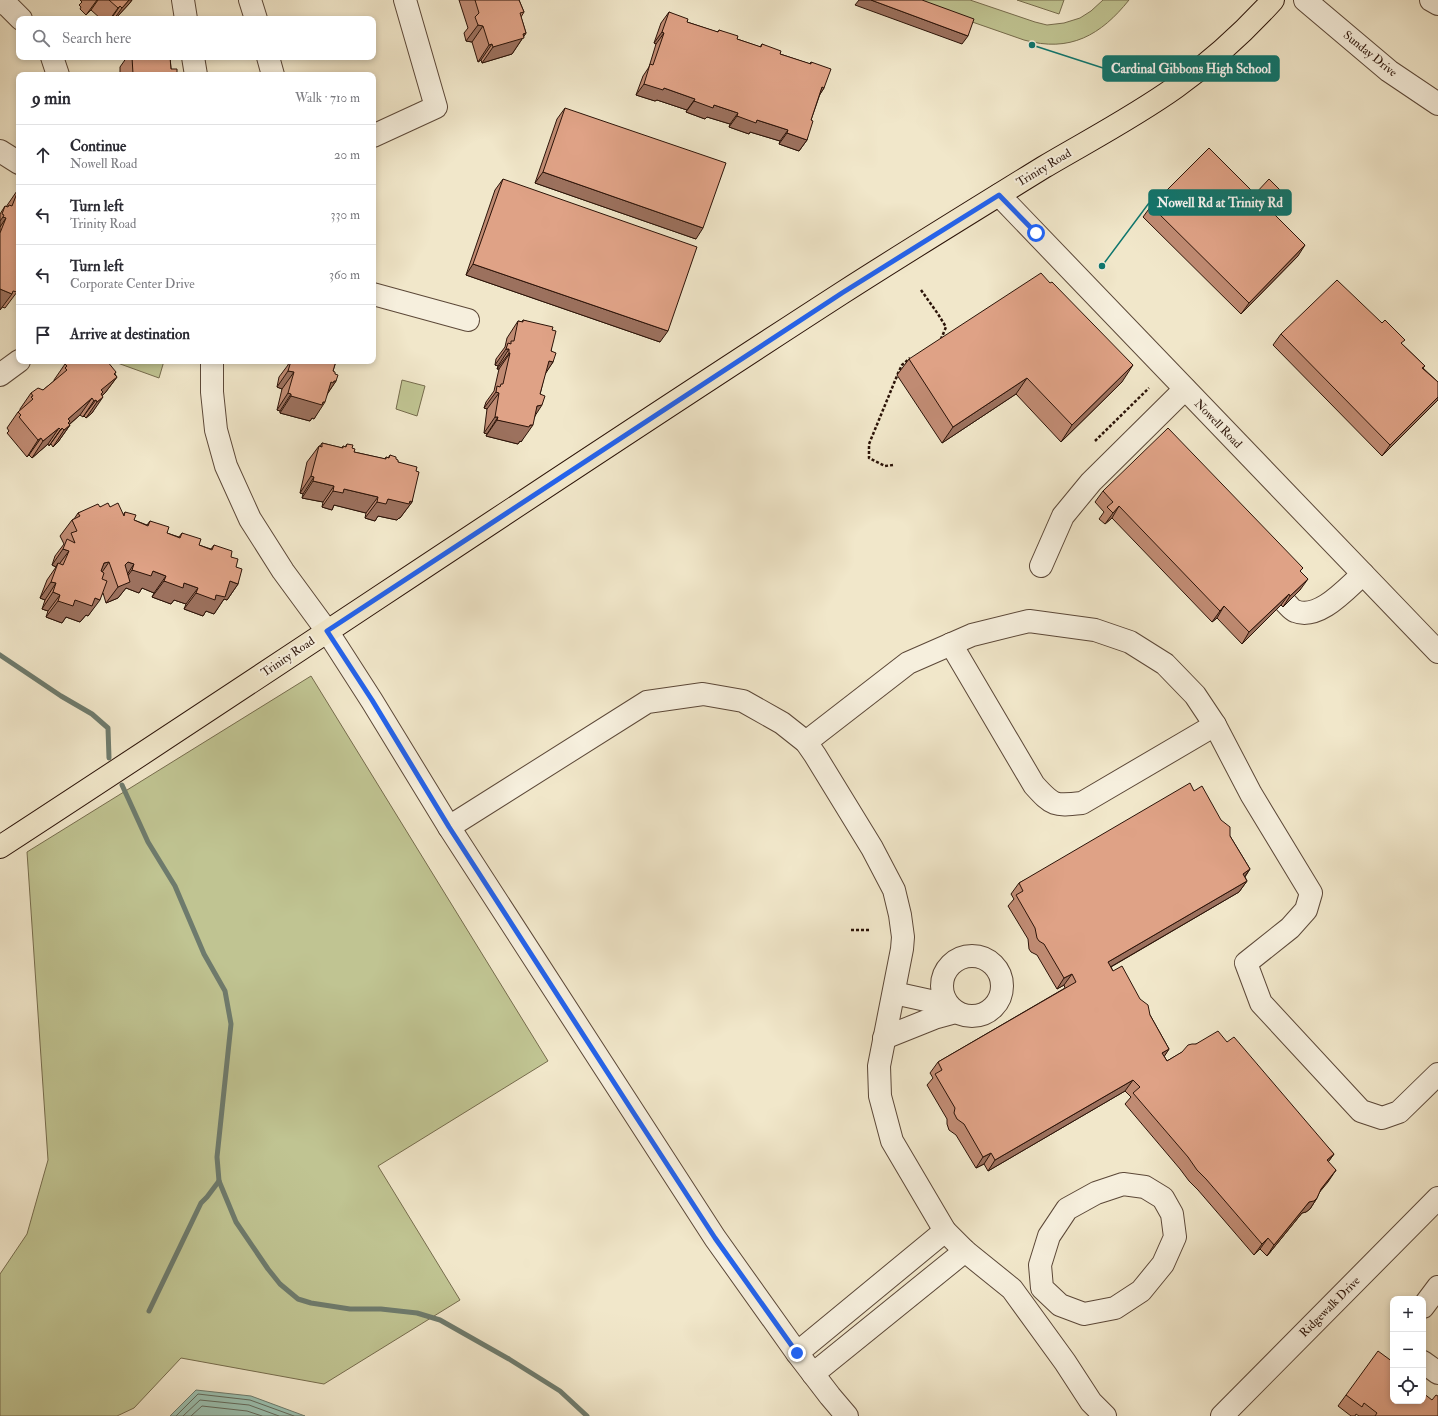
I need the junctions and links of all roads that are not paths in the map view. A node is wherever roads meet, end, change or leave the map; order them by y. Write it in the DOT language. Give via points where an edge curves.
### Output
graph roads {
  1 [pos="183,0"];
  2 [pos="250,0"];
  3 [pos="405,0"];
  4 [pos="1273,0"];
  5 [pos="1305,0"];
  6 [pos="1431,0"];
  7 [pos="0,1"];
  8 [pos="1438,4"];
  9 [pos="18,16"];
  10 [pos="186,16"];
  11 [pos="255,16"];
  12 [pos="53,60"];
  13 [pos="194,60"];
  14 [pos="269,60"];
  15 [pos="57,72"];
  16 [pos="196,72"];
  17 [pos="272,72"];
  18 [pos="1438,104"];
  19 [pos="376,135"];
  20 [pos="0,151"];
  21 [pos="16,161"];
  22 [pos="999,195"];
  23 [pos="376,295"];
  24 [pos="468,320"];
  25 [pos="16,363"];
  26 [pos="212,364"];
  27 [pos="0,375"];
  28 [pos="1185,389"];
  29 [pos="1041,566"];
  30 [pos="1363,574"];
  31 [pos="1286,603"];
  32 [pos="327,631"];
  33 [pos="951,644"];
  34 [pos="1438,652"];
  35 [pos="1215,725"];
  36 [pos="806,742"];
  37 [pos="449,827"];
  38 [pos="0,847"];
  39 [pos="894,992"];
  40 [pos="884,1038"];
  41 [pos="1438,1074"];
  42 [pos="1438,1198"];
  43 [pos="945,1231"];
  44 [pos="965,1251"];
  45 [pos="1438,1287"];
  46 [pos="1042,1288"];
  47 [pos="1021,1302"];
  48 [pos="1426,1302"];
  49 [pos="1060,1305"];
  50 [pos="1038,1324"];
  51 [pos="797,1353"];
  52 [pos="1426,1364"];
  53 [pos="1438,1373"];
  54 [pos="813,1374"];
  55 [pos="847,1416"];
  56 [pos="1105,1416"];
  57 [pos="1222,1416"];
  1 -- 10 [label="street"];
  2 -- 11 [label="street"];
  3 -- 19 [label="street" via="436,107"];
  4 -- 22 [label="main road, Trinity Road" via="1189,78 1114,127"];
  5 -- 18 [label="street, Sunday Drive" via="1389,71"];
  6 -- 8 [label="street"];
  7 -- 9 [label="street"];
  12 -- 15 [label="street"];
  13 -- 16 [label="street"];
  14 -- 17 [label="street"];
  20 -- 21 [label="street"];
  22 -- 28 [label="street, Nowell Road"];
  22 -- 32 [label="main road, Trinity Road" via="846,291"];
  23 -- 24 [label="street"];
  25 -- 27 [label="street"];
  26 -- 32 [label="street" via="216,430 226,466 250,518 283,571"];
  28 -- 29 [label="street" via="1091,482 1063,516"];
  28 -- 30 [label="street, Nowell Road"];
  30 -- 31 [label="street" via="1326,606 1307,613 1295,611"];
  30 -- 34 [label="street, Nowell Road"];
  32 -- 37 [label="street"];
  32 -- 38 [label="main road, Trinity Road"];
  33 -- 35 [label="street" via="972,635 1029,621 1095,630 1130,642 1165,664 1195,695"];
  33 -- 35 [label="street" via="1034,785 1048,801 1062,805 1082,802"];
  33 -- 36 [label="street" via="908,663"];
  35 -- 41 [label="street" via="1251,794 1311,893 1306,910 1290,928 1246,963 1261,1002 1361,1111 1382,1118 1399,1112"];
  36 -- 37 [label="street" via="782,723 743,701 703,694 647,702"];
  36 -- 39 [label="street" via="872,848 894,890 903,937"];
  37 -- 51 [label="street" via="715,1238"];
  39 -- 40 [label="street"];
  39 -- 40 [label="street" via="950,1005 934,1018"];
  40 -- 43 [label="street" via="879,1066 880,1096 885,1120 892,1141"];
  42 -- 57 [label="street, Ridgewalk Drive"];
  43 -- 44 [label="street"];
  43 -- 51 [label="street"];
  44 -- 47 [label="street" via="1012,1289"];
  44 -- 54 [label="street"];
  45 -- 48 [label="street"];
  46 -- 47 [label="street"];
  46 -- 49 [label="street"];
  46 -- 49 [label="street" via="1040,1265 1044,1250 1049,1236 1068,1209 1096,1193 1123,1184 1145,1187 1163,1198 1172,1214 1175,1237 1162,1264 1141,1291 1115,1308 1084,1314"];
  47 -- 50 [label="street"];
  49 -- 50 [label="street"];
  50 -- 56 [label="street" via="1091,1402"];
  51 -- 54 [label="street"];
  52 -- 53 [label="street"];
  54 -- 55 [label="street"];
}
